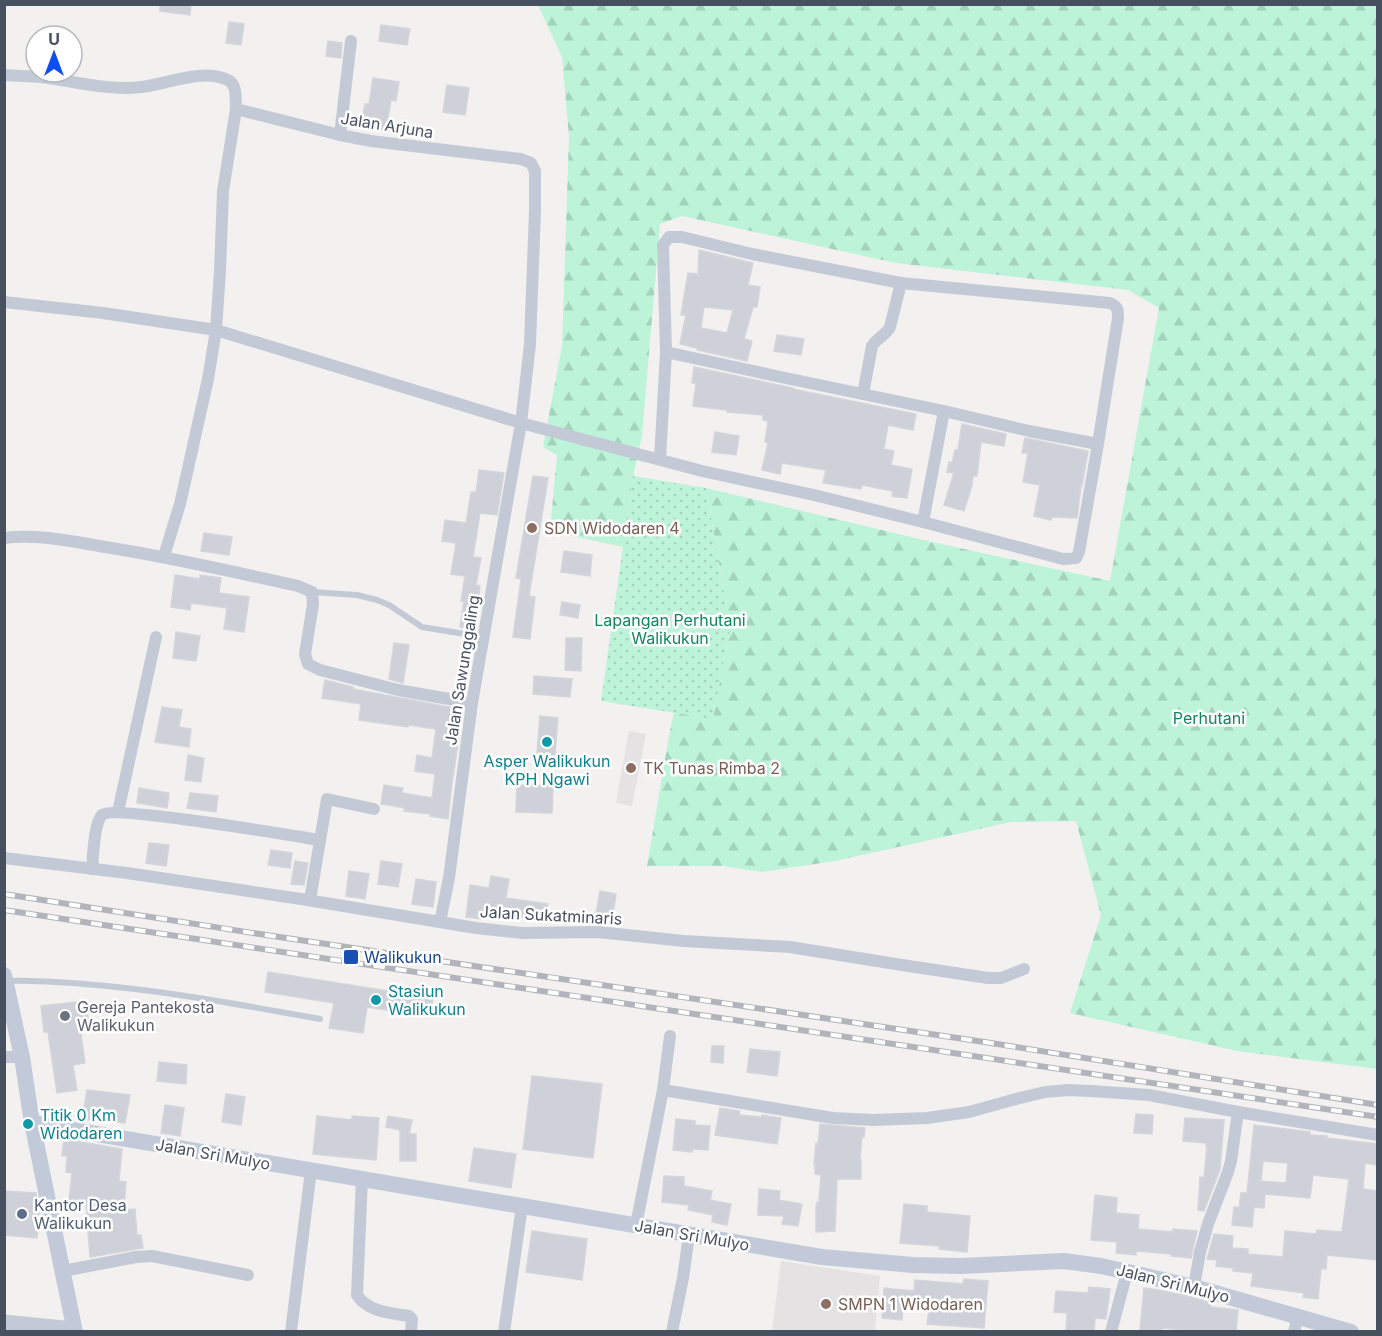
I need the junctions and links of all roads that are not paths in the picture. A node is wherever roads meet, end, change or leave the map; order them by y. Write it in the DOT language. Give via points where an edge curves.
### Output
graph roads {
  1 [pos="351,42"];
  2 [pos="4,75"];
  3 [pos="236,109"];
  4 [pos="340,135"];
  5 [pos="900,283"];
  6 [pos="4,302"];
  7 [pos="216,330"];
  8 [pos="666,352"];
  9 [pos="863,394"];
  10 [pos="944,411"];
  11 [pos="522,423"];
  12 [pos="1098,444"];
  13 [pos="660,459"];
  14 [pos="923,522"];
  15 [pos="4,538"];
  16 [pos="164,556"];
  17 [pos="312,592"];
  18 [pos="156,637"];
  19 [pos="483,637"];
  20 [pos="472,703"];
  21 [pos="375,809"];
  22 [pos="118,812"];
  23 [pos="320,840"];
  24 [pos="4,858"];
  25 [pos="92,869"];
  26 [pos="310,900"];
  27 [pos="440,922"];
  28 [pos="1024,969"];
  29 [pos="5,978"];
  30 [pos="320,1019"];
  31 [pos="670,1036"];
  32 [pos="4,1057"];
  33 [pos="22,1057"];
  34 [pos="663,1090"];
  35 [pos="1238,1112"];
  36 [pos="32,1123"];
  37 [pos="1377,1135"];
  38 [pos="311,1170"];
  39 [pos="362,1179"];
  40 [pos="522,1206"];
  41 [pos="636,1225"];
  42 [pos="689,1235"];
  43 [pos="63,1271"];
  44 [pos="1127,1272"];
  45 [pos="248,1275"];
  46 [pos="1194,1287"];
  47 [pos="4,1322"];
  48 [pos="1296,1324"];
  49 [pos="75,1330"];
  50 [pos="291,1332"];
  51 [pos="411,1332"];
  52 [pos="504,1332"];
  53 [pos="672,1332"];
  54 [pos="1110,1332"];
  55 [pos="1351,1332"];
  1 -- 4 [label="street"];
  2 -- 3 [label="street" via="108,87 141,87 212,76 226,79 235,87"];
  3 -- 4 [label="street, Jalan Arjuna"];
  3 -- 7 [label="street" via="223,191"];
  4 -- 11 [label="street, Jalan Arjuna" via="531,163 535,171 535,210 530,344"];
  5 -- 8 [label="street" via="669,237 663,245"];
  5 -- 9 [label="street" via="890,327 872,346"];
  5 -- 12 [label="street" via="1116,306 1118,318"];
  6 -- 7 [label="street"];
  7 -- 11 [label="street"];
  7 -- 16 [label="street" via="180,504"];
  8 -- 9 [label="street"];
  8 -- 13 [label="street"];
  9 -- 10 [label="street"];
  10 -- 12 [label="street"];
  10 -- 14 [label="street"];
  11 -- 13 [label="street"];
  11 -- 19 [label="street, Jalan Sawunggaling"];
  12 -- 14 [label="street" via="1076,558 1062,560"];
  13 -- 14 [label="street"];
  15 -- 16 [label="street" via="51,538"];
  16 -- 17 [label="street"];
  17 -- 19 [label="lane" via="377,600 422,627"];
  17 -- 20 [label="street" via="305,654 308,664 398,690"];
  18 -- 22 [label="street"];
  19 -- 20 [label="street, Jalan Sawunggaling"];
  20 -- 27 [label="street, Jalan Sawunggaling"];
  21 -- 23 [label="street" via="327,799"];
  22 -- 23 [label="street"];
  22 -- 25 [label="street" via="100,817"];
  23 -- 26 [label="street"];
  24 -- 25 [label="street, Jalan Sukatminaris"];
  25 -- 26 [label="street, Jalan Sukatminaris"];
  26 -- 27 [label="street, Jalan Sukatminaris"];
  27 -- 28 [label="street, Jalan Sukatminaris" via="522,933 598,932 790,947 988,978 1001,978"];
  29 -- 30 [label="lane" via="125,987"];
  29 -- 33 [label="main road"];
  31 -- 34 [label="street"];
  32 -- 33 [label="street"];
  33 -- 36 [label="main road"];
  34 -- 35 [label="street" via="833,1118 874,1120 969,1112 1045,1092 1068,1090 1149,1095"];
  34 -- 41 [label="street"];
  35 -- 37 [label="street"];
  35 -- 46 [label="street" via="1231,1161 1208,1224"];
  36 -- 38 [label="main road, Jalan Sri Mulyo"];
  36 -- 43 [label="main road"];
  38 -- 39 [label="main road, Jalan Sri Mulyo"];
  38 -- 50 [label="street"];
  39 -- 40 [label="main road, Jalan Sri Mulyo"];
  39 -- 51 [label="street" via="357,1295 367,1306 409,1316"];
  40 -- 41 [label="main road, Jalan Sri Mulyo"];
  40 -- 52 [label="street"];
  41 -- 42 [label="main road, Jalan Sri Mulyo"];
  42 -- 44 [label="main road, Jalan Sri Mulyo" via="822,1257 913,1265 1064,1261"];
  42 -- 53 [label="street"];
  43 -- 45 [label="street" via="153,1256"];
  43 -- 49 [label="main road"];
  44 -- 46 [label="main road, Jalan Sri Mulyo"];
  44 -- 54 [label="street"];
  46 -- 48 [label="main road, Jalan Sri Mulyo"];
  47 -- 49 [label="street"];
  48 -- 55 [label="main road, Jalan Sri Mulyo"];
}
